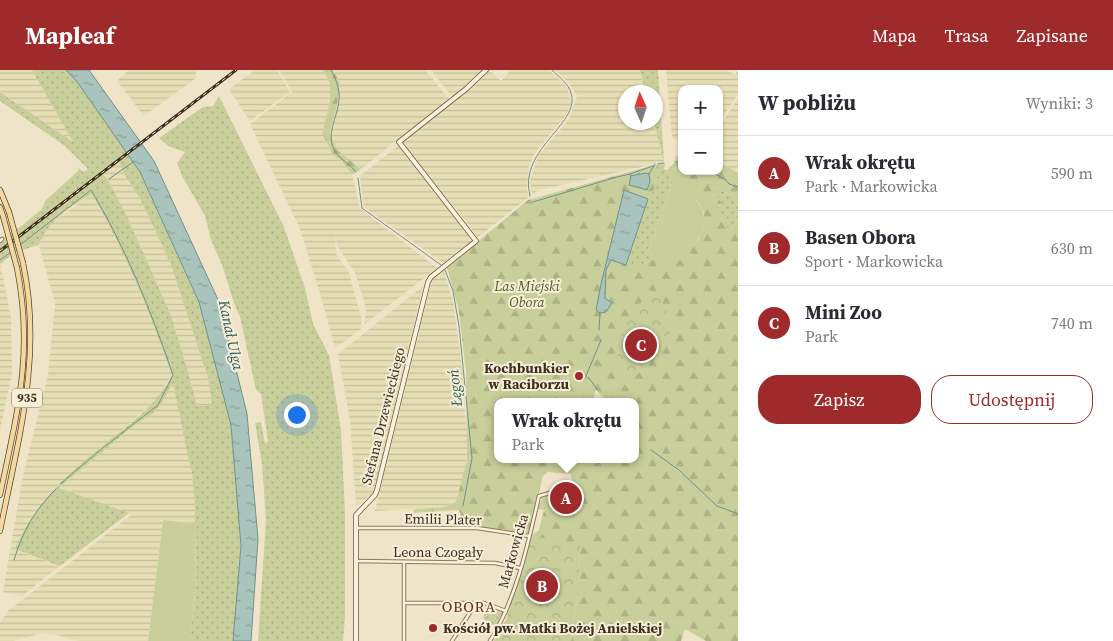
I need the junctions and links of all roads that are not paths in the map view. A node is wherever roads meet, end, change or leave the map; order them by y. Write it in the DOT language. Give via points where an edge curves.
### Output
graph roads {
  1 [pos="486,70"];
  2 [pos="0,190"];
  3 [pos="0,207"];
  4 [pos="572,493"];
  5 [pos="0,495"];
  6 [pos="356,528"];
  7 [pos="0,531"];
  8 [pos="529,536"];
  9 [pos="356,562"];
  10 [pos="404,562"];
  11 [pos="520,568"];
  12 [pos="404,603"];
  13 [pos="476,603"];
  14 [pos="506,611"];
  15 [pos="356,641"];
  16 [pos="404,641"];
  17 [pos="452,641"];
  18 [pos="490,641"];
  1 -- 6 [label="street, Stefana Drzewieckiego" via="399,142 476,241 428,282 377,490 356,515"];
  2 -- 7 [label="main road, 935, bridge" via="23,263 31,323 30,375"];
  3 -- 5 [label="main road, 935, bridge" via="23,304 24,359 18,412"];
  4 -- 8 [label="street, Markowicka" via="553,492 539,496"];
  6 -- 8 [label="street, Emilii Plater" via="477,528"];
  6 -- 9 [label="street, Stefana Drzewieckiego"];
  8 -- 11 [label="street, Markowicka"];
  9 -- 10 [label="street, Leona Czogały"];
  9 -- 15 [label="street, Stefana Drzewieckiego"];
  10 -- 11 [label="street, Leona Czogały" via="495,563"];
  10 -- 12 [label="street"];
  11 -- 14 [label="street, Markowicka"];
  12 -- 13 [label="street"];
  12 -- 16 [label="street"];
  13 -- 14 [label="street"];
  13 -- 17 [label="street"];
  14 -- 18 [label="street, Markowicka"];
}
